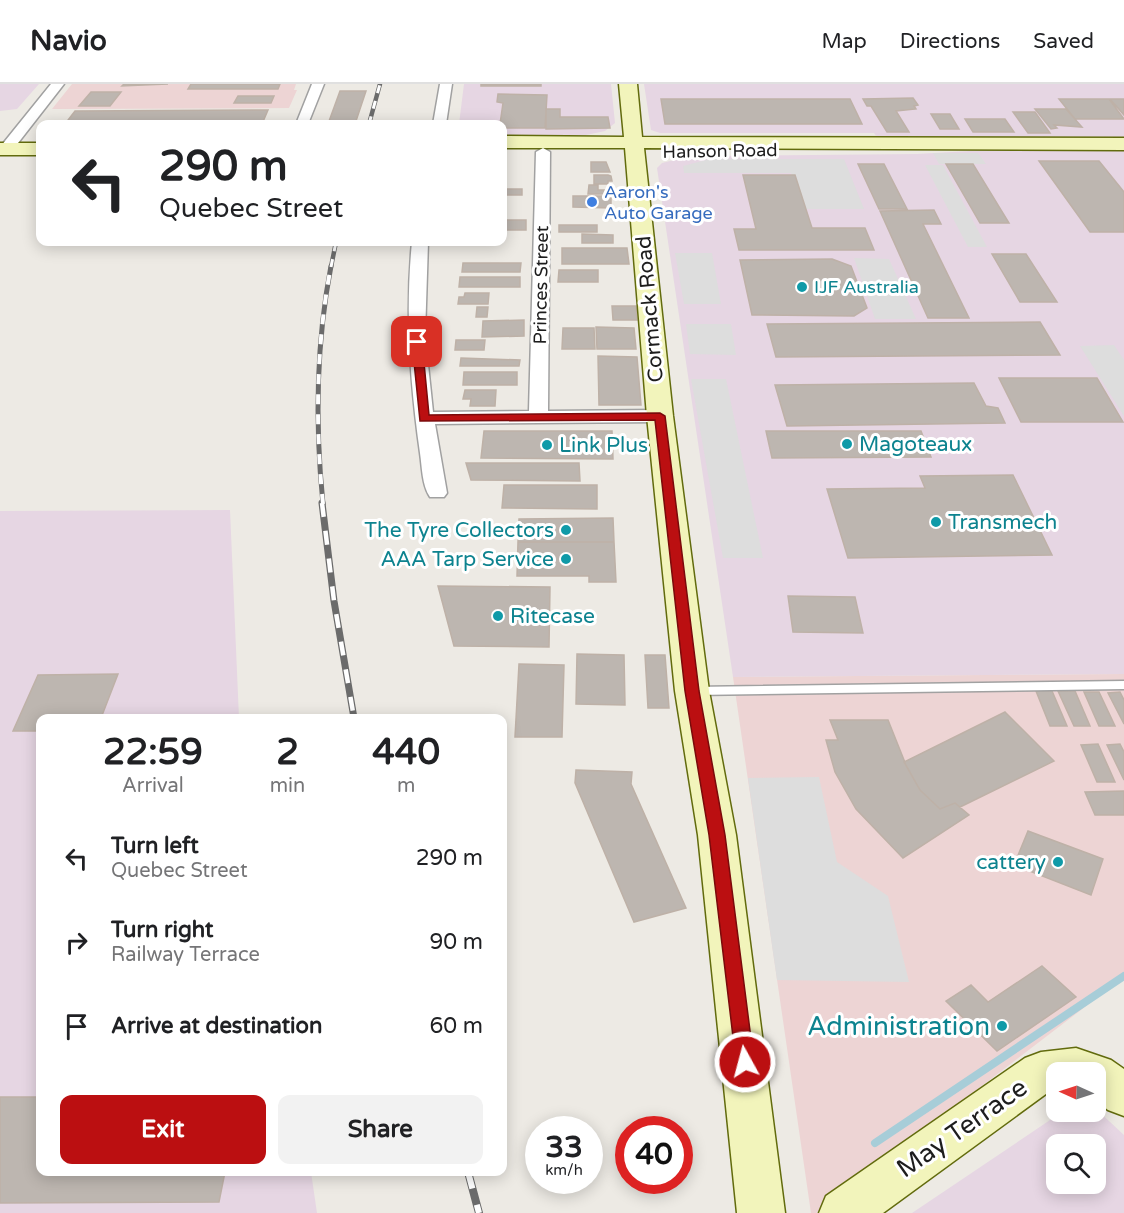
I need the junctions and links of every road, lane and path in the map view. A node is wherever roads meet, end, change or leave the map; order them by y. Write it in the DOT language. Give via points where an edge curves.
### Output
graph roads {
  1 [pos="58,84"];
  2 [pos="318,84"];
  3 [pos="446,84"];
  4 [pos="628,84"];
  5 [pos="304,120"];
  6 [pos="440,120"];
  7 [pos="634,139"];
  8 [pos="36,141"];
  9 [pos="507,142"];
  10 [pos="938,144"];
  11 [pos="1124,144"];
  12 [pos="4,145"];
  13 [pos="595,147"];
  14 [pos="36,149"];
  15 [pos="696,151"];
  16 [pos="507,152"];
  17 [pos="543,152"];
  18 [pos="636,178"];
  19 [pos="420,246"];
  20 [pos="660,416"];
  21 [pos="538,417"];
  22 [pos="423,418"];
  23 [pos="437,493"];
  24 [pos="1124,685"];
  25 [pos="692,691"];
  26 [pos="1046,1071"];
  27 [pos="1106,1080"];
  28 [pos="1124,1095"];
  29 [pos="761,1213"];
  30 [pos="843,1213"];
  1 -- 12 [label="street"];
  2 -- 5 [label="street"];
  3 -- 6 [label="street"];
  4 -- 7 [label="main road, Cormack Road"];
  7 -- 10 [label="main road, Hanson Road"];
  7 -- 13 [label="main road, Hanson Road"];
  7 -- 13 [label="main road" via="621,135"];
  7 -- 15 [label="main road, Hanson Road"];
  7 -- 18 [label="main road, Cormack Road"];
  8 -- 12 [label="main road"];
  9 -- 13 [label="main road, Hanson Road"];
  10 -- 11 [label="main road, Hanson Road"];
  10 -- 15 [label="main road, Hanson Road"];
  12 -- 14 [label="main road"];
  13 -- 17 [label="main road, Hanson Road"];
  13 -- 18 [label="main road"];
  15 -- 18 [label="main road" via="653,160"];
  16 -- 17 [label="main road, Hanson Road"];
  17 -- 21 [label="street, Princes Street"];
  18 -- 20 [label="main road, Cormack Road"];
  19 -- 22 [label="street" via="417,362"];
  20 -- 21 [label="street"];
  20 -- 25 [label="main road, Cormack Road"];
  21 -- 22 [label="street"];
  22 -- 23 [label="street"];
  24 -- 25 [label="lane"];
  25 -- 29 [label="main road, Cormack Road" via="717,835"];
  26 -- 30 [label="main road, May Terrace"];
  27 -- 28 [label="main road"];
}
